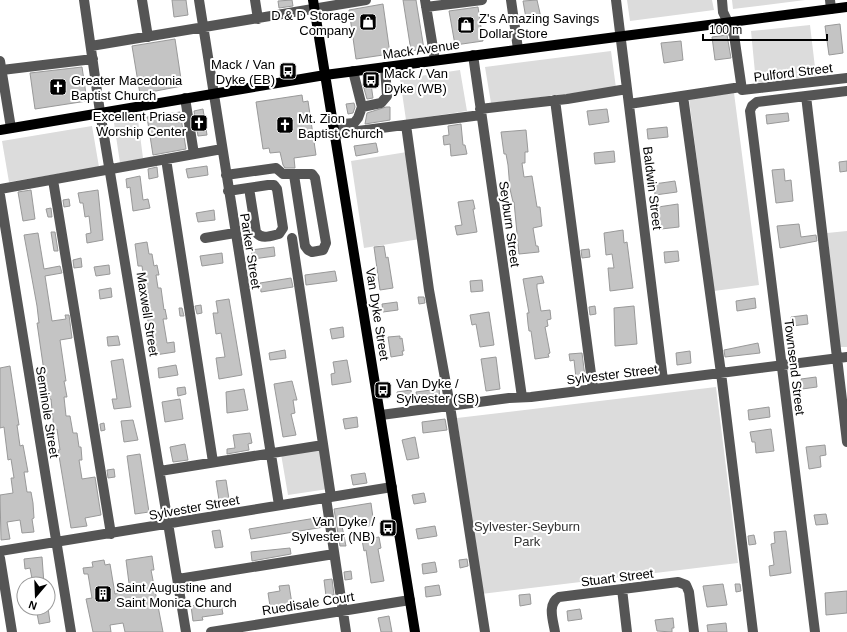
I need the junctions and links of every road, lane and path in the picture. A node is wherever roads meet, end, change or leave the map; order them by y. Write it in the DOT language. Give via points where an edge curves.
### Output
graph roads {
  1 [pos="84,0"];
  2 [pos="142,0"];
  3 [pos="200,0"];
  4 [pos="254,0"];
  5 [pos="366,0"];
  6 [pos="482,0"];
  7 [pos="511,0"];
  8 [pos="616,0"];
  9 [pos="722,0"];
  10 [pos="426,4"];
  11 [pos="830,4"];
  12 [pos="314,5"];
  13 [pos="847,7"];
  14 [pos="258,19"];
  15 [pos="729,22"];
  16 [pos="204,27"];
  17 [pos="621,36"];
  18 [pos="148,37"];
  19 [pos="91,46"];
  20 [pos="518,49"];
  21 [pos="473,55"];
  22 [pos="93,59"];
  23 [pos="435,60"];
  24 [pos="1,66"];
  25 [pos="385,67"];
  26 [pos="353,72"];
  27 [pos="325,75"];
  28 [pos="847,78"];
  29 [pos="627,89"];
  30 [pos="742,89"];
  31 [pos="847,91"];
  32 [pos="214,93"];
  33 [pos="683,96"];
  34 [pos="806,96"];
  35 [pos="185,98"];
  36 [pos="555,100"];
  37 [pos="629,104"];
  38 [pos="752,106"];
  39 [pos="362,107"];
  40 [pos="100,112"];
  41 [pos="481,112"];
  42 [pos="406,125"];
  43 [pos="11,128"];
  44 [pos="0,130"];
  45 [pos="334,130"];
  46 [pos="222,149"];
  47 [pos="194,154"];
  48 [pos="166,159"];
  49 [pos="111,169"];
  50 [pos="226,175"];
  51 [pos="294,175"];
  52 [pos="53,180"];
  53 [pos="249,188"];
  54 [pos="0,189"];
  55 [pos="228,191"];
  56 [pos="0,195"];
  57 [pos="235,233"];
  58 [pos="205,238"];
  59 [pos="292,238"];
  60 [pos="847,357"];
  61 [pos="836,358"];
  62 [pos="781,365"];
  63 [pos="721,373"];
  64 [pos="663,380"];
  65 [pos="593,389"];
  66 [pos="522,397"];
  67 [pos="450,406"];
  68 [pos="381,415"];
  69 [pos="847,442"];
  70 [pos="323,445"];
  71 [pos="270,453"];
  72 [pos="213,462"];
  73 [pos="160,471"];
  74 [pos="392,487"];
  75 [pos="328,498"];
  76 [pos="279,505"];
  77 [pos="169,525"];
  78 [pos="110,534"];
  79 [pos="56,543"];
  80 [pos="0,551"];
  81 [pos="334,554"];
  82 [pos="0,558"];
  83 [pos="178,580"];
  84 [pos="622,590"];
  85 [pos="410,600"];
  86 [pos="343,611"];
  87 [pos="12,632"];
  88 [pos="71,632"];
  89 [pos="186,632"];
  90 [pos="211,632"];
  91 [pos="346,632"];
  92 [pos="415,632"];
  93 [pos="485,632"];
  94 [pos="555,632"];
  95 [pos="627,632"];
  96 [pos="694,632"];
  97 [pos="753,632"];
  98 [pos="815,632"];
  1 -- 19 [label="street, Maxwell Street"];
  2 -- 18 [label="street"];
  3 -- 16 [label="street, Parker Street"];
  4 -- 14 [label="street"];
  5 -- 12 [label="street"];
  6 -- 10 [label="street"];
  7 -- 20 [label="street"];
  8 -- 17 [label="street, Baldwin Street"];
  9 -- 15 [label="street" via="723,12"];
  10 -- 23 [label="street"];
  11 -- 13 [label="main road, Mack Avenue"];
  11 -- 15 [label="main road, Mack Avenue"];
  12 -- 14 [label="street"];
  12 -- 27 [label="main road, Van Dyke Street"];
  14 -- 16 [label="street"];
  15 -- 17 [label="main road, Mack Avenue"];
  15 -- 30 [label="street" via="734,35"];
  16 -- 18 [label="street"];
  16 -- 32 [label="street, Parker Street"];
  17 -- 20 [label="main road, Mack Avenue"];
  17 -- 29 [label="street, Baldwin Street"];
  18 -- 19 [label="street"];
  19 -- 22 [label="street, Maxwell Street"];
  20 -- 21 [label="main road, Mack Avenue"];
  21 -- 23 [label="main road, Mack Avenue"];
  21 -- 41 [label="street, Seyburn Street"];
  22 -- 24 [label="street"];
  22 -- 40 [label="street, Maxwell Street"];
  23 -- 25 [label="main road, Mack Avenue"];
  24 -- 43 [label="street"];
  25 -- 26 [label="main road, Mack Avenue"];
  25 -- 39 [label="street" via="387,96 381,103"];
  26 -- 27 [label="main road, Mack Avenue"];
  26 -- 39 [label="street"];
  27 -- 32 [label="main road, Mack Avenue"];
  27 -- 45 [label="main road, Van Dyke Street"];
  28 -- 30 [label="street, Pulford Street"];
  29 -- 36 [label="street"];
  29 -- 37 [label="street, Baldwin Street"];
  30 -- 33 [label="street, Pulford Street"];
  31 -- 34 [label="street, Pulford Street"];
  32 -- 35 [label="main road, Mack Avenue"];
  32 -- 46 [label="street, Parker Street"];
  33 -- 37 [label="street, Pulford Street"];
  33 -- 63 [label="street"];
  34 -- 38 [label="street, Pulford Street" via="757,102"];
  34 -- 61 [label="street"];
  35 -- 40 [label="main road, Mack Avenue"];
  35 -- 47 [label="street"];
  36 -- 41 [label="street"];
  36 -- 65 [label="street"];
  37 -- 64 [label="street, Baldwin Street"];
  38 -- 62 [label="street, Townsend Street" via="750,111"];
  39 -- 45 [label="street" via="354,123"];
  40 -- 43 [label="main road, Mack Avenue"];
  40 -- 49 [label="street, Maxwell Street"];
  41 -- 42 [label="street"];
  41 -- 66 [label="street, Seyburn Street"];
  42 -- 45 [label="street"];
  42 -- 67 [label="street" via="429,290"];
  43 -- 44 [label="main road, Mack Avenue"];
  45 -- 68 [label="main road, Van Dyke Street"];
  46 -- 47 [label="street"];
  46 -- 50 [label="street, Parker Street"];
  47 -- 48 [label="street"];
  48 -- 49 [label="street"];
  48 -- 72 [label="street"];
  49 -- 52 [label="street"];
  49 -- 73 [label="street, Maxwell Street"];
  50 -- 51 [label="street" via="276,168 280,173"];
  50 -- 55 [label="street, Parker Street"];
  51 -- 51 [label="street" via="305,246 312,252 323,250 326,243 315,178 307,173"];
  52 -- 54 [label="street"];
  52 -- 78 [label="street"];
  53 -- 53 [label="street" via="274,185 277,189 284,228 279,234 262,237 256,232"];
  53 -- 55 [label="street"];
  55 -- 57 [label="street, Parker Street"];
  56 -- 79 [label="street, Seminole Street"];
  57 -- 58 [label="street"];
  57 -- 71 [label="street, Parker Street"];
  59 -- 70 [label="street"];
  60 -- 61 [label="street, Sylvester Street"];
  61 -- 62 [label="street, Sylvester Street"];
  61 -- 69 [label="street"];
  62 -- 63 [label="street, Sylvester Street"];
  62 -- 98 [label="street, Townsend Street"];
  63 -- 64 [label="street, Sylvester Street"];
  63 -- 97 [label="street"];
  64 -- 65 [label="street, Sylvester Street"];
  65 -- 66 [label="street, Sylvester Street"];
  66 -- 67 [label="street, Sylvester Street"];
  67 -- 68 [label="street, Sylvester Street"];
  67 -- 93 [label="street"];
  68 -- 74 [label="main road, Van Dyke Street"];
  70 -- 71 [label="street"];
  70 -- 75 [label="street"];
  71 -- 72 [label="street"];
  71 -- 76 [label="street, Parker Street"];
  72 -- 73 [label="street"];
  73 -- 77 [label="street, Maxwell Street"];
  74 -- 75 [label="street, Sylvester Street"];
  74 -- 85 [label="main road, Van Dyke Street"];
  75 -- 76 [label="street, Sylvester Street"];
  75 -- 81 [label="street"];
  76 -- 77 [label="street, Sylvester Street"];
  77 -- 78 [label="street, Sylvester Street"];
  77 -- 83 [label="street, Maxwell Street"];
  78 -- 79 [label="street, Sylvester Street"];
  79 -- 80 [label="street, Sylvester Street"];
  79 -- 88 [label="street, Seminole Street"];
  81 -- 83 [label="street"];
  81 -- 86 [label="street"];
  82 -- 87 [label="street"];
  83 -- 89 [label="street, Maxwell Street"];
  84 -- 94 [label="street, Stuart Street" via="559,598 552,604 551,610"];
  84 -- 95 [label="street"];
  84 -- 96 [label="street, Stuart Street" via="678,582 686,586"];
  85 -- 86 [label="street, Ruedisale Court"];
  85 -- 92 [label="main road, Van Dyke Street"];
  86 -- 90 [label="street, Ruedisale Court"];
  86 -- 91 [label="street"];
}
